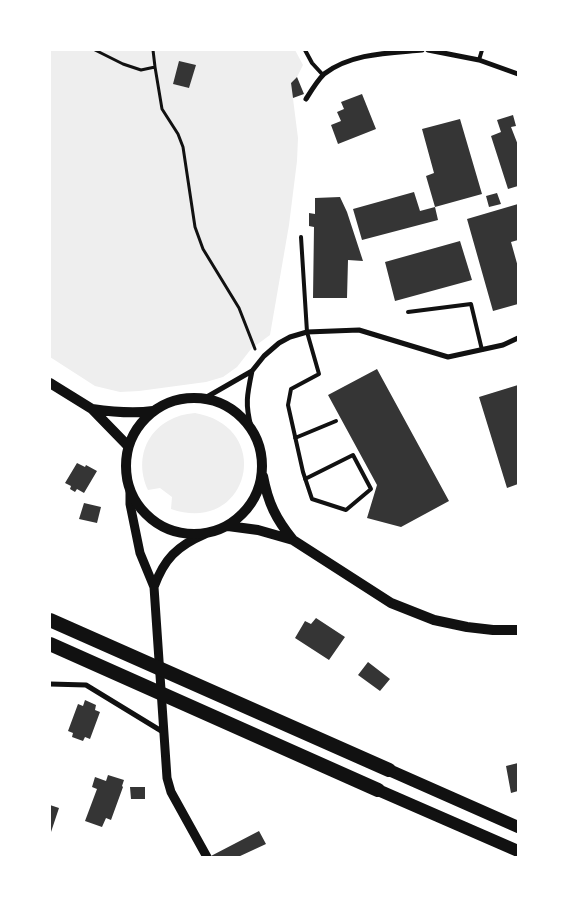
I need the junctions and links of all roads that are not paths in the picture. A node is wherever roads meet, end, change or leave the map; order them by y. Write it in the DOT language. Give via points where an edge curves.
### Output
graph roads {
  1 [pos="305,50"];
  2 [pos="422,50"];
  3 [pos="428,50"];
  4 [pos="482,50"];
  5 [pos="479,60"];
  6 [pos="518,74"];
  7 [pos="323,75"];
  8 [pos="306,99"];
  9 [pos="301,237"];
  10 [pos="408,312"];
  11 [pos="308,332"];
  12 [pos="518,338"];
  13 [pos="482,350"];
  14 [pos="252,371"];
  15 [pos="50,382"];
  16 [pos="205,398"];
  17 [pos="92,410"];
  18 [pos="153,411"];
  19 [pos="336,421"];
  20 [pos="252,427"];
  21 [pos="295,438"];
  22 [pos="128,446"];
  23 [pos="263,475"];
  24 [pos="305,479"];
  25 [pos="130,490"];
  26 [pos="228,526"];
  27 [pos="205,534"];
  28 [pos="293,540"];
  29 [pos="154,587"];
  30 [pos="50,620"];
  31 [pos="518,630"];
  32 [pos="50,644"];
  33 [pos="50,684"];
  34 [pos="163,732"];
  35 [pos="389,770"];
  36 [pos="378,790"];
  37 [pos="518,827"];
  38 [pos="518,851"];
  39 [pos="207,857"];
  1 -- 7 [label="lane"];
  2 -- 7 [label="street" via="378,54 339,64"];
  3 -- 5 [label="street"];
  4 -- 5 [label="lane"];
  5 -- 6 [label="street"];
  7 -- 8 [label="street"];
  9 -- 11 [label="lane"];
  10 -- 13 [label="lane" via="471,304"];
  11 -- 13 [label="street" via="359,330 448,357"];
  11 -- 14 [label="street" via="279,343"];
  11 -- 21 [label="lane" via="319,374 291,388 288,405"];
  12 -- 13 [label="street"];
  14 -- 16 [label="street"];
  14 -- 20 [label="street" via="246,409"];
  15 -- 17 [label="main road"];
  16 -- 18 [label="main road" via="187,397"];
  16 -- 20 [label="main road" via="239,413"];
  17 -- 18 [label="main road" via="117,413"];
  17 -- 22 [label="main road"];
  18 -- 22 [label="main road" via="141,422"];
  19 -- 21 [label="lane"];
  20 -- 23 [label="main road" via="263,459"];
  21 -- 24 [label="lane"];
  22 -- 25 [label="main road" via="125,464"];
  23 -- 26 [label="main road" via="254,501"];
  23 -- 28 [label="main road" via="273,512"];
  24 -- 24 [label="lane" via="312,499 346,510 371,489 353,455"];
  25 -- 27 [label="main road" via="140,509 154,521 177,533"];
  25 -- 29 [label="street" via="140,553"];
  26 -- 27 [label="main road"];
  26 -- 28 [label="main road"];
  27 -- 29 [label="street" via="175,552 163,566"];
  28 -- 31 [label="main road" via="391,603 434,620 467,627"];
  29 -- 34 [label="street"];
  30 -- 35 [label="highway"];
  32 -- 36 [label="highway"];
  33 -- 34 [label="street" via="86,685"];
  34 -- 39 [label="street" via="171,792"];
  35 -- 37 [label="highway"];
  36 -- 38 [label="highway"];
}
